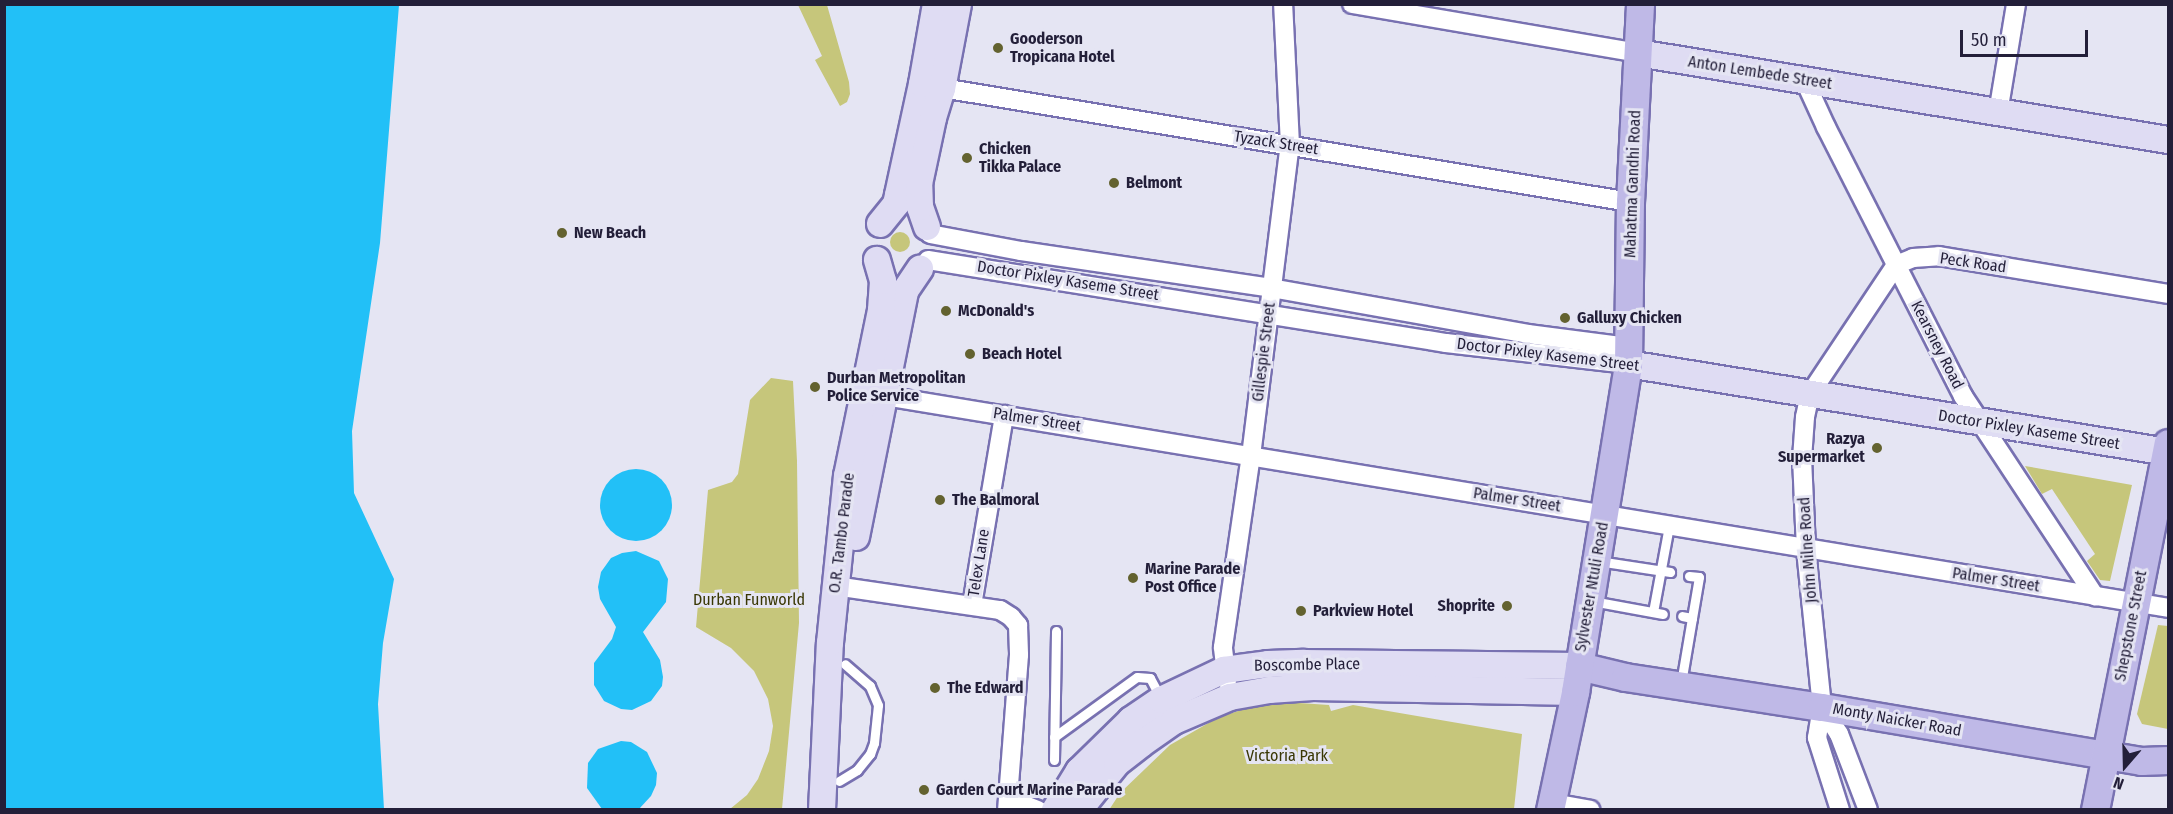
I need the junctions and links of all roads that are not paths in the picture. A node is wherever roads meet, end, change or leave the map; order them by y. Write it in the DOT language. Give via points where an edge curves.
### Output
graph roads {
  1 [pos="936,4"];
  2 [pos="958,4"];
  3 [pos="1282,4"];
  4 [pos="1352,4"];
  5 [pos="1640,4"];
  6 [pos="2016,4"];
  7 [pos="1638,53"];
  8 [pos="1804,79"];
  9 [pos="932,87"];
  10 [pos="1998,112"];
  11 [pos="2169,140"];
  12 [pos="1290,145"];
  13 [pos="1630,202"];
  14 [pos="880,224"];
  15 [pos="928,230"];
  16 [pos="877,260"];
  17 [pos="924,264"];
  18 [pos="1896,265"];
  19 [pos="1271,288"];
  20 [pos="2169,294"];
  21 [pos="1268,313"];
  22 [pos="1628,355"];
  23 [pos="1810,394"];
  24 [pos="875,395"];
  25 [pos="1004,415"];
  26 [pos="1979,422"];
  27 [pos="2168,449"];
  28 [pos="1251,456"];
  29 [pos="1605,514"];
  30 [pos="1669,526"];
  31 [pos="1806,549"];
  32 [pos="1597,560"];
  33 [pos="1665,572"];
  34 [pos="1689,576"];
  35 [pos="842,587"];
  36 [pos="2095,596"];
  37 [pos="1590,600"];
  38 [pos="2135,602"];
  39 [pos="972,605"];
  40 [pos="2169,608"];
  41 [pos="1653,612"];
  42 [pos="1663,614"];
  43 [pos="1056,631"];
  44 [pos="845,664"];
  45 [pos="1366,664"];
  46 [pos="1224,670"];
  47 [pos="1577,679"];
  48 [pos="1680,686"];
  49 [pos="1432,690"];
  50 [pos="1230,697"];
  51 [pos="1161,700"];
  52 [pos="1822,707"];
  53 [pos="1054,737"];
  54 [pos="2106,755"];
  55 [pos="1054,760"];
  56 [pos="2169,760"];
  57 [pos="2141,761"];
  58 [pos="2169,770"];
  59 [pos="839,781"];
  60 [pos="1008,801"];
  61 [pos="1551,806"];
  62 [pos="1041,809"];
  63 [pos="822,810"];
  64 [pos="838,810"];
  65 [pos="1079,810"];
  66 [pos="1590,810"];
  67 [pos="1840,810"];
  68 [pos="1868,810"];
  69 [pos="2095,810"];
  1 -- 9 [label="main road, O.R. Tambo Parade"];
  2 -- 9 [label="main road, O.R. Tambo Parade"];
  3 -- 12 [label="street, Gillespie Street"];
  4 -- 7 [label="street, Anton Lembede Street"];
  5 -- 7 [label="main road, Mahatma Gandhi Road"];
  6 -- 10 [label="street"];
  7 -- 8 [label="main road, Anton Lembede Street"];
  7 -- 13 [label="main road, Mahatma Gandhi Road"];
  8 -- 10 [label="main road, Anton Lembede Street"];
  8 -- 18 [label="street, Kearsney Road"];
  9 -- 12 [label="street, Tyzack Street"];
  9 -- 14 [label="main road, O.R. Tambo Parade" via="896,204"];
  9 -- 15 [label="main road, O.R. Tambo Parade" via="933,118 919,184 920,207"];
  10 -- 11 [label="main road, Anton Lembede Street"];
  12 -- 13 [label="street, Tyzack Street"];
  12 -- 19 [label="street, Gillespie Street"];
  13 -- 22 [label="main road, Mahatma Gandhi Road"];
  14 -- 15 [label="main road" via="895,215 907,215"];
  14 -- 16 [label="main road, O.R. Tambo Parade" via="872,245"];
  15 -- 17 [label="main road, O.R. Tambo Parade" via="932,250"];
  15 -- 19 [label="street, Doctor Pixley Kaseme Street" via="1021,251"];
  16 -- 17 [label="main road" via="886,270 898,274 910,273"];
  16 -- 24 [label="main road, O.R. Tambo Parade" via="883,281"];
  17 -- 21 [label="street, Doctor Pixley Kaseme Street"];
  17 -- 24 [label="main road, O.R. Tambo Parade" via="905,291"];
  18 -- 20 [label="street, Peck Road" via="1913,258 1939,256"];
  18 -- 23 [label="street"];
  18 -- 26 [label="street, Kearsney Road"];
  19 -- 21 [label="street, Gillespie Street"];
  19 -- 22 [label="street, Doctor Pixley Kaseme Street"];
  21 -- 22 [label="street, Doctor Pixley Kaseme Street" via="1446,343"];
  21 -- 28 [label="street, Gillespie Street"];
  22 -- 23 [label="main road, Doctor Pixley Kaseme Street"];
  22 -- 29 [label="main road, Sylvester Ntuli Road"];
  23 -- 26 [label="main road, Doctor Pixley Kaseme Street"];
  23 -- 31 [label="street, John Milne Road" via="1803,439"];
  24 -- 25 [label="street, Palmer Street"];
  24 -- 35 [label="main road, O.R. Tambo Parade" via="848,476"];
  25 -- 28 [label="street, Palmer Street"];
  25 -- 39 [label="street, Telex Lane"];
  26 -- 27 [label="main road, Doctor Pixley Kaseme Street"];
  26 -- 36 [label="street, Kearsney Road"];
  27 -- 38 [label="main road, Shepstone Street"];
  28 -- 29 [label="street, Palmer Street"];
  28 -- 46 [label="street, Gillespie Street" via="1223,647"];
  29 -- 30 [label="street, Palmer Street"];
  29 -- 32 [label="main road, Sylvester Ntuli Road"];
  30 -- 31 [label="street, Palmer Street"];
  30 -- 33 [label="lane"];
  31 -- 36 [label="street, Palmer Street"];
  31 -- 52 [label="street, John Milne Road"];
  32 -- 33 [label="lane"];
  32 -- 37 [label="main road, Sylvester Ntuli Road"];
  33 -- 41 [label="lane"];
  34 -- 48 [label="lane" via="1699,577 1687,617"];
  35 -- 39 [label="street"];
  35 -- 44 [label="main road, O.R. Tambo Parade"];
  35 -- 63 [label="main road, O.R. Tambo Parade"];
  36 -- 38 [label="street, Palmer Street"];
  37 -- 41 [label="lane"];
  37 -- 47 [label="main road, Sylvester Ntuli Road"];
  38 -- 40 [label="street, Palmer Street"];
  38 -- 54 [label="main road, Shepstone Street"];
  39 -- 60 [label="street" via="1000,610 1018,626"];
  41 -- 42 [label="lane"];
  43 -- 53 [label="lane"];
  44 -- 59 [label="main road, O.R. Tambo Parade"];
  44 -- 59 [label="lane" via="870,686 878,711 870,754 857,770"];
  45 -- 46 [label="main road, Boscombe Place" via="1268,664"];
  45 -- 47 [label="main road, Boscombe Place"];
  45 -- 49 [label="main road" via="1417,678"];
  46 -- 50 [label="street, Gillespie Street"];
  46 -- 51 [label="main road, Boscombe Place"];
  47 -- 48 [label="main road, Monty Naicker Road" via="1625,677"];
  47 -- 49 [label="main road, Boscombe Place"];
  47 -- 61 [label="main road, Sylvester Ntuli Road"];
  48 -- 52 [label="main road, Monty Naicker Road"];
  49 -- 50 [label="main road, Boscombe Place" via="1313,687"];
  50 -- 65 [label="main road, Boscombe Place" via="1174,721 1141,744 1117,763"];
  51 -- 53 [label="lane" via="1150,678 1137,677"];
  51 -- 62 [label="main road, Boscombe Place" via="1106,742"];
  52 -- 54 [label="main road, Monty Naicker Road"];
  52 -- 67 [label="street, John Milne Road" via="1817,738"];
  52 -- 68 [label="street, John Milne Road" via="1839,734"];
  53 -- 55 [label="lane"];
  54 -- 57 [label="main road, Monty Naicker Road"];
  54 -- 69 [label="main road, Shepstone Street"];
  56 -- 57 [label="main road, Monty Naicker Road"];
  57 -- 58 [label="main road"];
  59 -- 64 [label="main road, O.R. Tambo Parade"];
  60 -- 62 [label="street"];
  61 -- 66 [label="street"];
}
